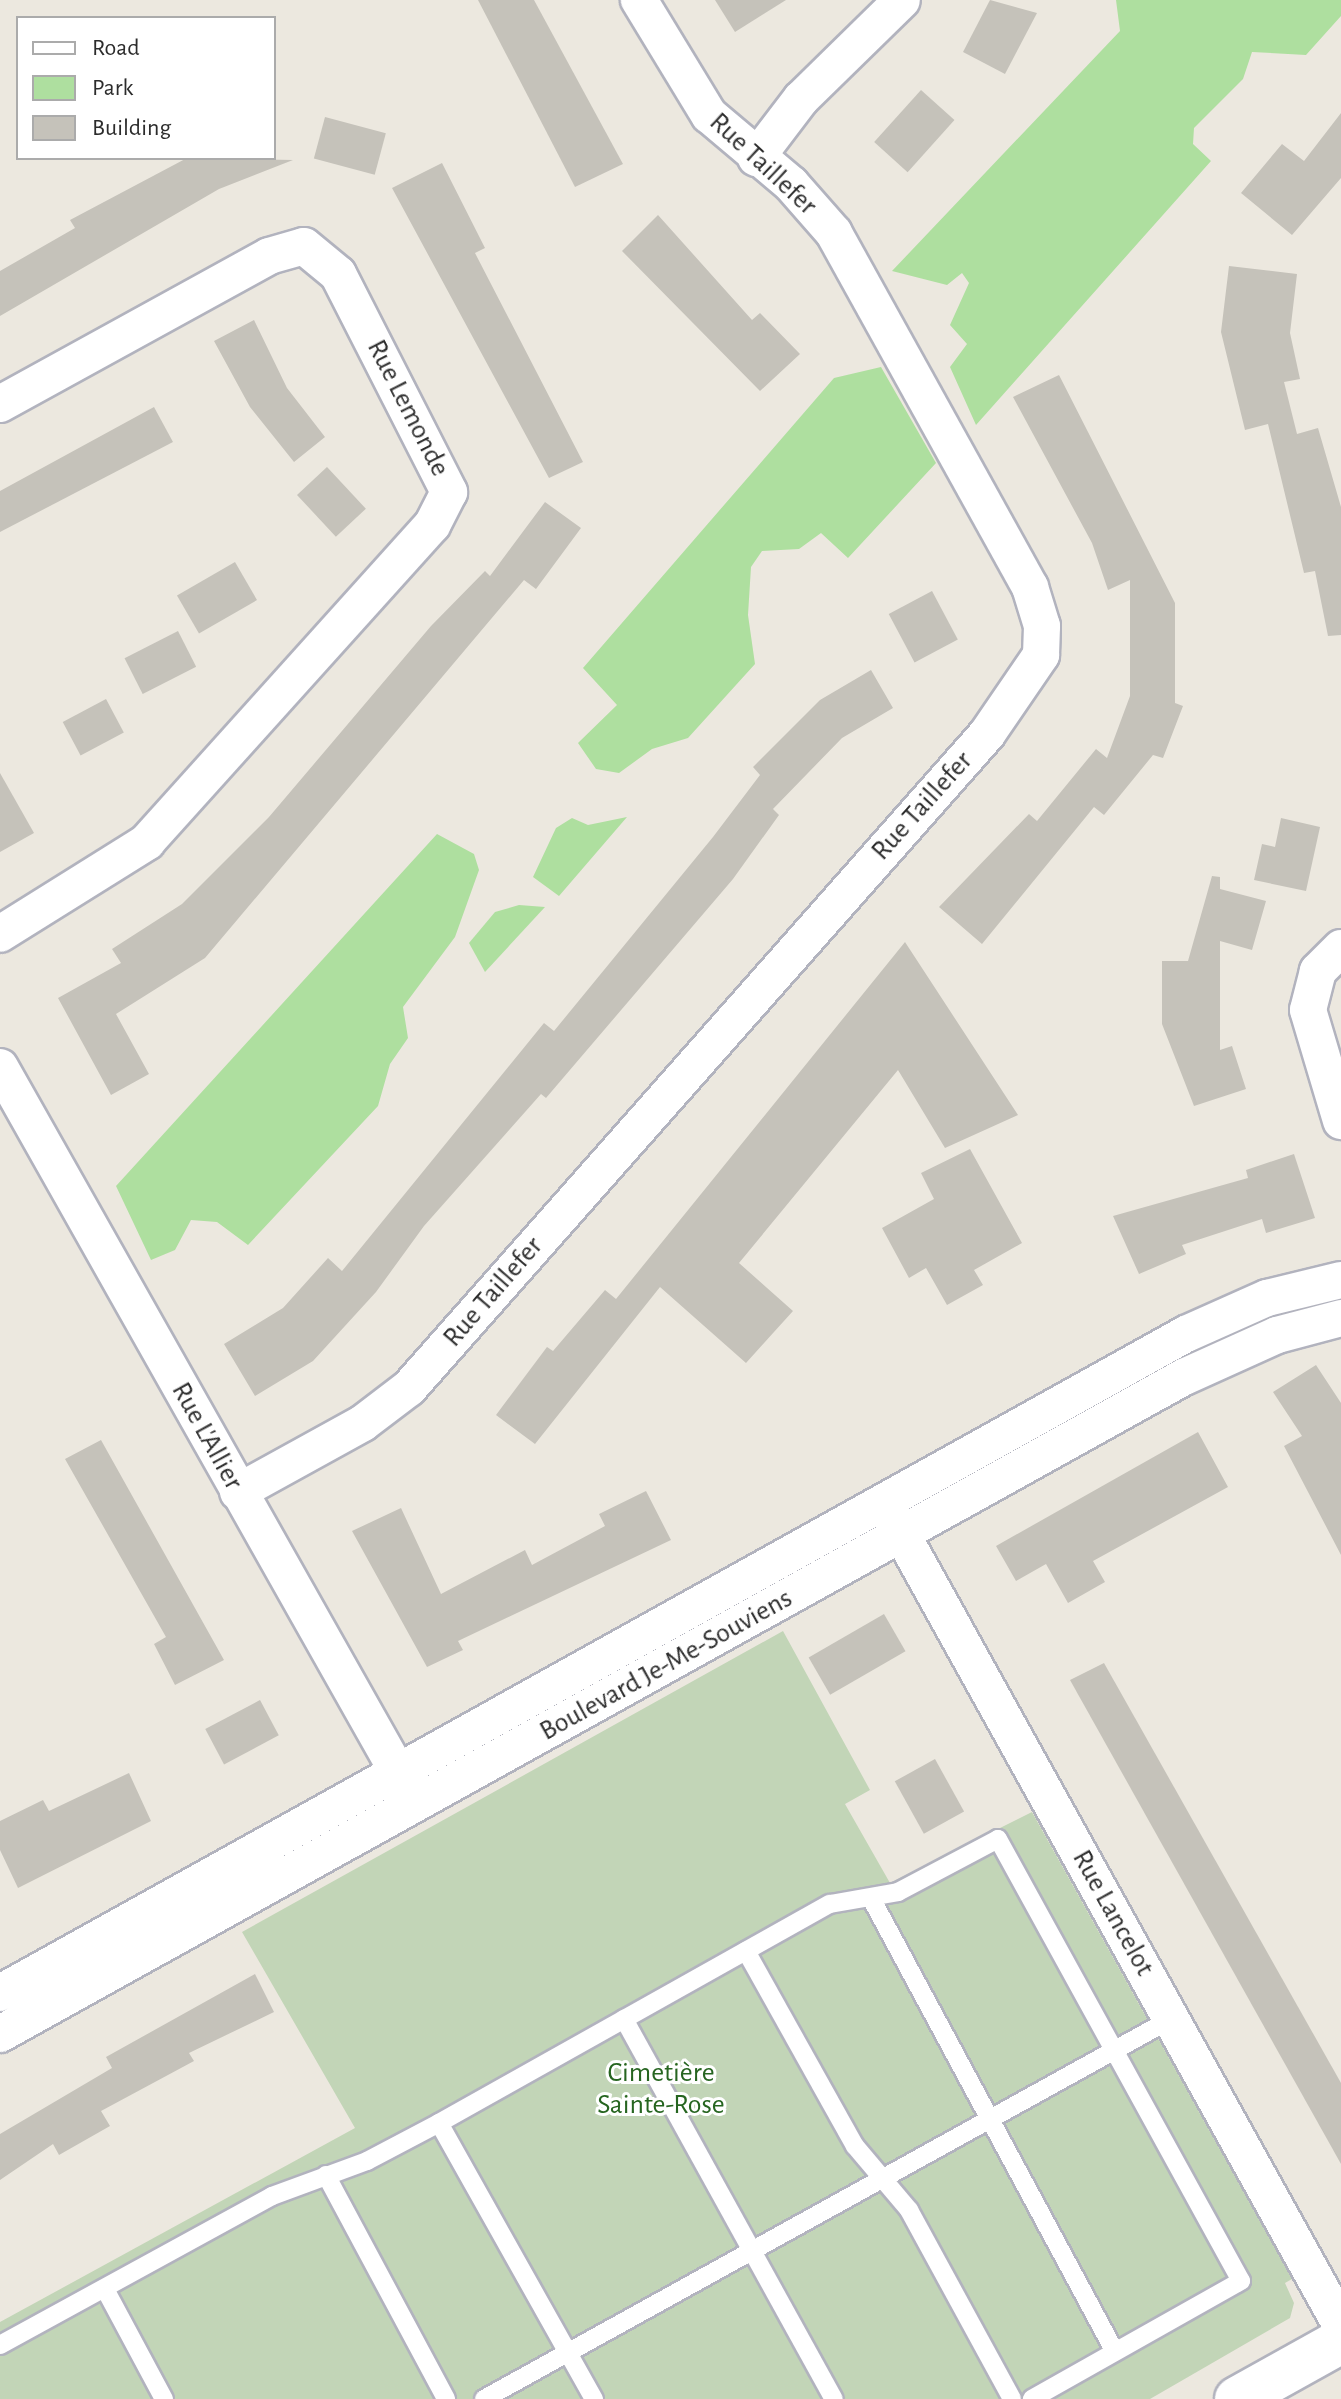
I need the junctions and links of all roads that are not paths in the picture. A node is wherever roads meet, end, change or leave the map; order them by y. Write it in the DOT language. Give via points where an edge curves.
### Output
graph roads {
  1 [pos="639,0"];
  2 [pos="902,0"];
  3 [pos="756,158"];
  4 [pos="0,404"];
  5 [pos="0,934"];
  6 [pos="1341,948"];
  7 [pos="0,1067"];
  8 [pos="1341,1121"];
  9 [pos="1341,1280"];
  10 [pos="1341,1318"];
  11 [pos="238,1492"];
  12 [pos="884,1502"];
  13 [pos="902,1534"];
  14 [pos="397,1772"];
  15 [pos="416,1804"];
  16 [pos="871,1898"];
  17 [pos="746,1951"];
  18 [pos="0,1993"];
  19 [pos="624,2019"];
  20 [pos="1171,2019"];
  21 [pos="0,2034"];
  22 [pos="1114,2050"];
  23 [pos="987,2120"];
  24 [pos="439,2123"];
  25 [pos="326,2175"];
  26 [pos="884,2178"];
  27 [pos="752,2251"];
  28 [pos="105,2289"];
  29 [pos="1341,2325"];
  30 [pos="1341,2341"];
  31 [pos="0,2345"];
  32 [pos="1115,2352"];
  33 [pos="568,2353"];
  34 [pos="164,2399"];
  35 [pos="446,2399"];
  36 [pos="484,2399"];
  37 [pos="594,2399"];
  38 [pos="834,2399"];
  39 [pos="1012,2399"];
  40 [pos="1032,2399"];
  41 [pos="1237,2399"];
  1 -- 3 [label="street, Rue Taillefer" via="697,101"];
  2 -- 3 [label="street" via="801,99"];
  3 -- 11 [label="street, Rue Taillefer" via="834,233 1021,570 1042,626 1037,665 987,734 409,1388 363,1423"];
  4 -- 5 [label="street, Rue Lemonde" via="279,251 304,246 338,274 449,492 432,525 147,842"];
  6 -- 8 [label="street" via="1318,971 1308,1010"];
  7 -- 11 [label="street, Rue L'Allier"];
  9 -- 12 [label="street, Boulevard Je-Me-Souviens" via="1224,1315"];
  10 -- 13 [label="street, Boulevard Je-Me-Souviens" via="1277,1335 1205,1366"];
  11 -- 14 [label="street, Rue L'Allier"];
  12 -- 13 [label="street, Rue Lancelot"];
  12 -- 14 [label="street, Boulevard Je-Me-Souviens"];
  13 -- 15 [label="street, Boulevard Je-Me-Souviens"];
  13 -- 20 [label="street, Rue Lancelot"];
  14 -- 15 [label="street, Rue L'Allier"];
  14 -- 18 [label="street, Boulevard Je-Me-Souviens"];
  15 -- 21 [label="street, Boulevard Je-Me-Souviens"];
  16 -- 17 [label="lane" via="830,1904"];
  16 -- 22 [label="lane" via="898,1892 998,1839"];
  16 -- 23 [label="lane"];
  17 -- 19 [label="lane"];
  17 -- 26 [label="lane" via="855,2146"];
  19 -- 24 [label="lane"];
  19 -- 27 [label="lane"];
  20 -- 22 [label="lane"];
  20 -- 29 [label="street, Rue Lancelot"];
  22 -- 23 [label="lane"];
  22 -- 32 [label="lane" via="1241,2281"];
  23 -- 26 [label="lane"];
  23 -- 32 [label="lane"];
  24 -- 25 [label="lane"];
  24 -- 33 [label="lane"];
  25 -- 28 [label="lane" via="246,2209"];
  25 -- 35 [label="lane"];
  26 -- 27 [label="lane"];
  26 -- 39 [label="lane"];
  27 -- 33 [label="lane"];
  27 -- 38 [label="lane"];
  28 -- 31 [label="lane"];
  28 -- 34 [label="lane"];
  30 -- 41 [label="street"];
  32 -- 40 [label="lane"];
  33 -- 36 [label="lane"];
  33 -- 37 [label="lane"];
}
